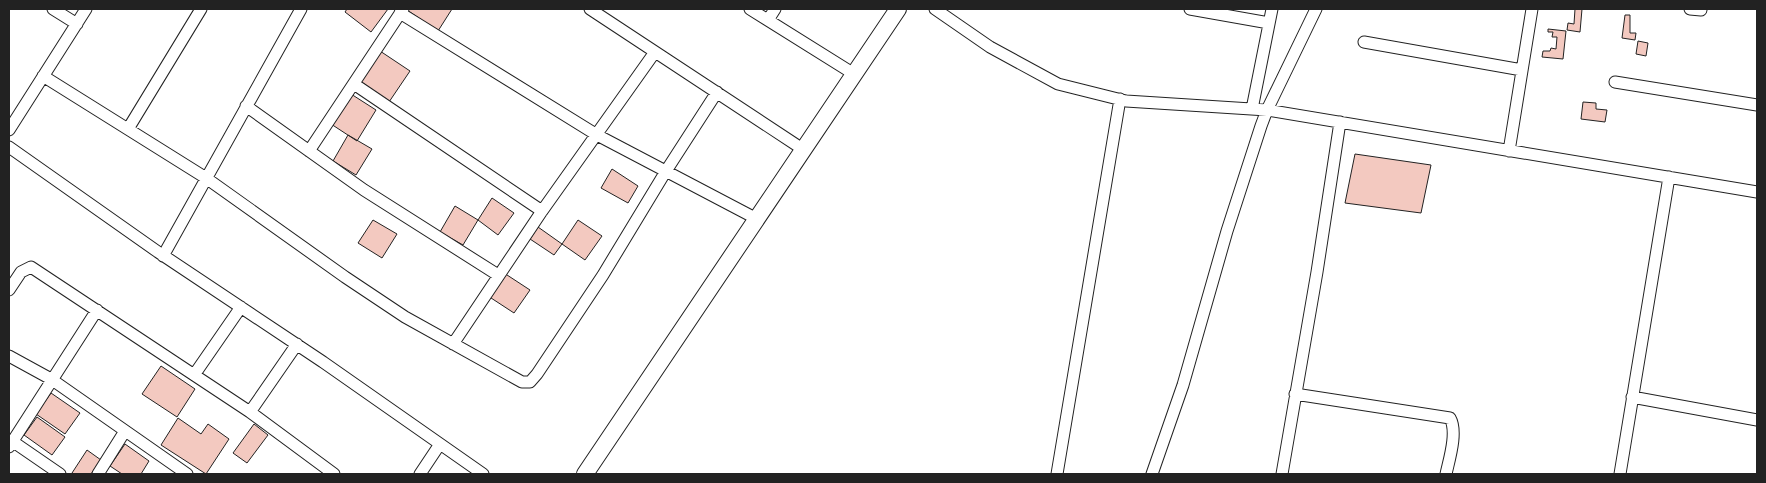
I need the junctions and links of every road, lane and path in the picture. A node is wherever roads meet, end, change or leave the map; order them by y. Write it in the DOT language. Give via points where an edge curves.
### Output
graph roads {
  1 [pos="53,9"];
  2 [pos="86,9"];
  3 [pos="201,9"];
  4 [pos="301,9"];
  5 [pos="590,9"];
  6 [pos="750,9"];
  7 [pos="775,9"];
  8 [pos="898,9"];
  9 [pos="935,9"];
  10 [pos="1190,9"];
  11 [pos="1272,9"];
  12 [pos="1316,9"];
  13 [pos="1532,9"];
  14 [pos="402,11"];
  15 [pos="768,20"];
  16 [pos="1269,23"];
  17 [pos="77,24"];
  18 [pos="1364,42"];
  19 [pos="655,52"];
  20 [pos="1522,70"];
  21 [pos="854,74"];
  22 [pos="43,76"];
  23 [pos="1615,82"];
  24 [pos="354,84"];
  25 [pos="717,92"];
  26 [pos="1120,99"];
  27 [pos="1757,104"];
  28 [pos="246,106"];
  29 [pos="1252,109"];
  30 [pos="1267,110"];
  31 [pos="1340,122"];
  32 [pos="128,129"];
  33 [pos="9,130"];
  34 [pos="597,134"];
  35 [pos="9,147"];
  36 [pos="804,150"];
  37 [pos="309,151"];
  38 [pos="1509,151"];
  39 [pos="666,170"];
  40 [pos="206,178"];
  41 [pos="1669,178"];
  42 [pos="1757,192"];
  43 [pos="542,211"];
  44 [pos="757,219"];
  45 [pos="163,256"];
  46 [pos="498,275"];
  47 [pos="9,290"];
  48 [pos="241,307"];
  49 [pos="97,310"];
  50 [pos="297,344"];
  51 [pos="453,344"];
  52 [pos="9,356"];
  53 [pos="194,375"];
  54 [pos="51,379"];
  55 [pos="1295,394"];
  56 [pos="1632,397"];
  57 [pos="250,412"];
  58 [pos="1757,420"];
  59 [pos="125,431"];
  60 [pos="11,444"];
  61 [pos="440,444"];
  62 [pos="589,473"];
  63 [pos="60,474"];
  64 [pos="98,474"];
  65 [pos="187,474"];
  66 [pos="334,474"];
  67 [pos="420,474"];
  68 [pos="483,474"];
  69 [pos="1057,474"];
  70 [pos="1152,474"];
  71 [pos="1282,474"];
  72 [pos="1446,474"];
  73 [pos="1620,474"];
  1 -- 17 [label="street"];
  2 -- 17 [label="street"];
  3 -- 32 [label="street"];
  4 -- 28 [label="street"];
  5 -- 19 [label="street"];
  6 -- 15 [label="street"];
  7 -- 15 [label="street"];
  8 -- 21 [label="street"];
  9 -- 26 [label="street" via="990,47 1058,84"];
  10 -- 16 [label="street"];
  11 -- 16 [label="street"];
  12 -- 30 [label="street"];
  13 -- 20 [label="street"];
  14 -- 24 [label="street"];
  14 -- 34 [label="street"];
  15 -- 21 [label="street"];
  16 -- 29 [label="street"];
  17 -- 22 [label="street"];
  18 -- 20 [label="street"];
  19 -- 25 [label="street"];
  19 -- 34 [label="street"];
  20 -- 38 [label="street"];
  21 -- 36 [label="street"];
  22 -- 32 [label="street"];
  22 -- 33 [label="street"];
  23 -- 27 [label="street"];
  24 -- 37 [label="street"];
  24 -- 43 [label="street"];
  25 -- 36 [label="street"];
  25 -- 39 [label="street"];
  26 -- 29 [label="street"];
  26 -- 69 [label="street"];
  28 -- 37 [label="street"];
  28 -- 40 [label="street"];
  29 -- 30 [label="street"];
  30 -- 31 [label="street"];
  30 -- 70 [label="street" via="1227,231 1183,386"];
  31 -- 38 [label="street"];
  31 -- 55 [label="street"];
  32 -- 40 [label="street"];
  34 -- 39 [label="street"];
  34 -- 43 [label="street"];
  35 -- 45 [label="street"];
  36 -- 44 [label="street"];
  37 -- 46 [label="street"];
  38 -- 41 [label="street"];
  39 -- 44 [label="street"];
  39 -- 51 [label="street" via="603,275 530,382 522,382"];
  40 -- 45 [label="street"];
  40 -- 51 [label="street" via="344,277"];
  41 -- 42 [label="street"];
  41 -- 56 [label="street"];
  43 -- 46 [label="street"];
  44 -- 62 [label="street"];
  45 -- 48 [label="street"];
  46 -- 51 [label="street"];
  47 -- 49 [label="street" via="20,272 30,267"];
  48 -- 50 [label="street"];
  48 -- 53 [label="street"];
  49 -- 53 [label="street"];
  49 -- 54 [label="street"];
  50 -- 57 [label="street"];
  50 -- 61 [label="street"];
  52 -- 54 [label="street"];
  53 -- 57 [label="street"];
  54 -- 59 [label="street"];
  54 -- 60 [label="street"];
  55 -- 71 [label="street"];
  55 -- 72 [label="street" via="1450,418 1453,436"];
  56 -- 58 [label="street"];
  56 -- 73 [label="street"];
  57 -- 66 [label="street"];
  59 -- 64 [label="street"];
  59 -- 65 [label="street"];
  60 -- 63 [label="street"];
  61 -- 67 [label="street"];
  61 -- 68 [label="street"];
}
